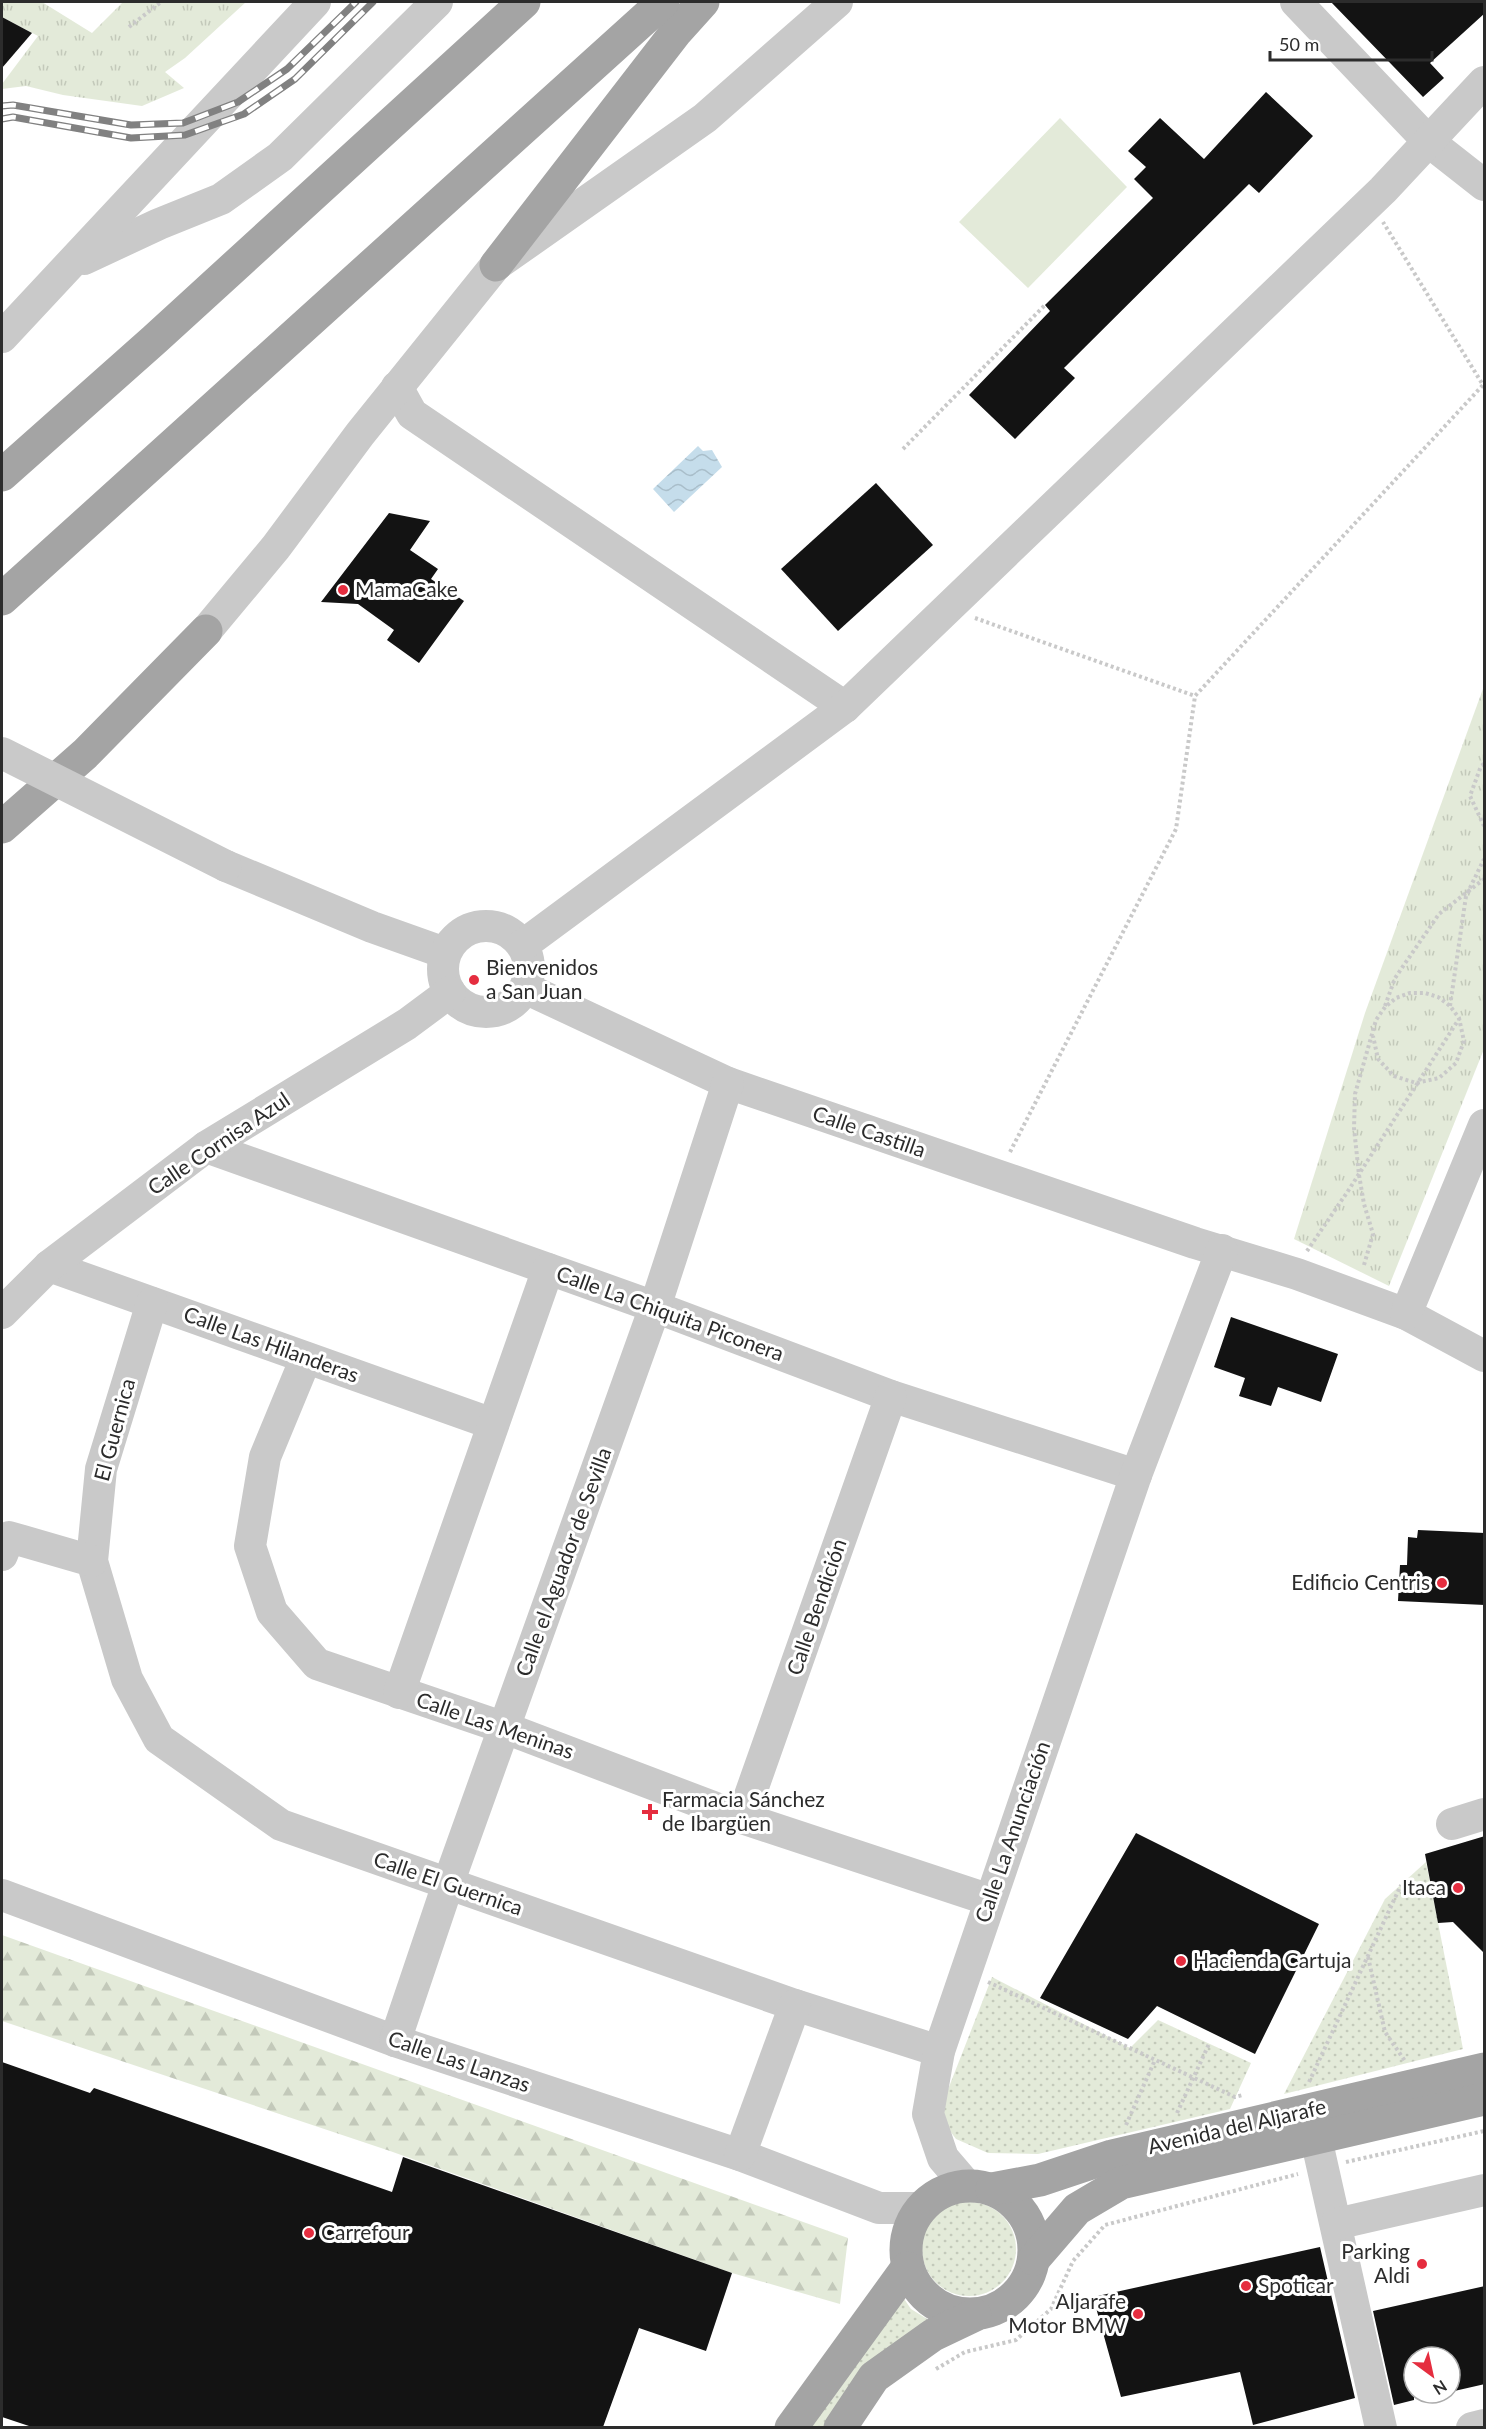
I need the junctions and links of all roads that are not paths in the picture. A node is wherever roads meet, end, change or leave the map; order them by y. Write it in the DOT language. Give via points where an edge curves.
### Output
graph roads {
  1 [pos="315,2"];
  2 [pos="437,2"];
  3 [pos="524,2"];
  4 [pos="663,2"];
  5 [pos="703,2"];
  6 [pos="837,2"];
  7 [pos="1296,2"];
  8 [pos="1485,82"];
  9 [pos="1428,141"];
  10 [pos="1485,185"];
  11 [pos="69,265"];
  12 [pos="496,265"];
  13 [pos="2,337"];
  14 [pos="397,387"];
  15 [pos="360,434"];
  16 [pos="2,475"];
  17 [pos="2,599"];
  18 [pos="712,617"];
  19 [pos="206,631"];
  20 [pos="845,707"];
  21 [pos="2,753"];
  22 [pos="2,827"];
  23 [pos="523,945"];
  24 [pos="445,953"];
  25 [pos="525,988"];
  26 [pos="450,992"];
  27 [pos="728,1083"];
  28 [pos="1485,1125"];
  29 [pos="206,1148"];
  30 [pos="1222,1250"];
  31 [pos="49,1266"];
  32 [pos="548,1269"];
  33 [pos="152,1303"];
  34 [pos="655,1307"];
  35 [pos="2,1313"];
  36 [pos="1406,1314"];
  37 [pos="1485,1356"];
  38 [pos="306,1358"];
  39 [pos="891,1396"];
  40 [pos="493,1424"];
  41 [pos="1136,1475"];
  42 [pos="2,1556"];
  43 [pos="92,1561"];
  44 [pos="399,1693"];
  45 [pos="505,1728"];
  46 [pos="1485,1815"];
  47 [pos="742,1818"];
  48 [pos="1452,1824"];
  49 [pos="448,1884"];
  50 [pos="2,1895"];
  51 [pos="990,1900"];
  52 [pos="795,2005"];
  53 [pos="395,2041"];
  54 [pos="939,2050"];
  55 [pos="1485,2069"];
  56 [pos="1485,2099"];
  57 [pos="1320,2153"];
  58 [pos="740,2156"];
  59 [pos="979,2188"];
  60 [pos="1485,2190"];
  61 [pos="921,2208"];
  62 [pos="1336,2224"];
  63 [pos="1034,2259"];
  64 [pos="908,2268"];
  65 [pos="975,2315"];
  66 [pos="1485,2425"];
  67 [pos="791,2427"];
  68 [pos="840,2427"];
  69 [pos="1381,2427"];
  70 [pos="1472,2427"];
  1 -- 11 [label="street"];
  2 -- 11 [label="street" via="280,157 221,199"];
  3 -- 16 [label="main road"];
  4 -- 17 [label="main road"];
  5 -- 12 [label="main road"];
  6 -- 12 [label="street" via="705,118"];
  7 -- 9 [label="street"];
  8 -- 9 [label="street"];
  9 -- 10 [label="street"];
  9 -- 20 [label="street"];
  11 -- 13 [label="street"];
  12 -- 14 [label="street"];
  14 -- 15 [label="street"];
  14 -- 18 [label="street" via="412,414"];
  15 -- 18 [label="street" via="379,425 399,426 537,526 658,596"];
  15 -- 19 [label="street" via="276,547"];
  18 -- 20 [label="street"];
  19 -- 22 [label="main road" via="85,754"];
  20 -- 23 [label="street"];
  21 -- 24 [label="street, bridge" via="226,866"];
  23 -- 24 [label="street" via="501,928 488,925 462,932"];
  23 -- 25 [label="street" via="530,966"];
  24 -- 26 [label="street" via="444,980"];
  25 -- 26 [label="street" via="509,1005 484,1012 459,1002"];
  25 -- 27 [label="street, Calle Castilla"];
  26 -- 29 [label="street, Calle Cornisa Azul" via="407,1024"];
  27 -- 30 [label="street, Calle Castilla"];
  27 -- 34 [label="street, Calle el Aguador de Sevilla"];
  28 -- 36 [label="street"];
  29 -- 31 [label="street, Calle Cornisa Azul"];
  29 -- 32 [label="street, Calle La Chiquita Piconera"];
  30 -- 36 [label="street, Calle Castilla"];
  30 -- 41 [label="street, Calle La Anunciación"];
  31 -- 33 [label="street, Calle Las Hilanderas"];
  31 -- 35 [label="street, Calle Cornisa Azul"];
  32 -- 34 [label="street, Calle La Chiquita Piconera"];
  32 -- 40 [label="street"];
  33 -- 38 [label="street, Calle Las Hilanderas"];
  33 -- 43 [label="street, El Guernica" via="101,1469"];
  34 -- 39 [label="street, Calle La Chiquita Piconera"];
  34 -- 45 [label="street, Calle el Aguador de Sevilla"];
  36 -- 37 [label="street, Calle Castilla"];
  38 -- 40 [label="street, Calle Las Hilanderas"];
  38 -- 44 [label="street, Calle Las Meninas" via="265,1456 250,1546 273,1612 316,1664"];
  39 -- 41 [label="street, Calle La Chiquita Piconera"];
  39 -- 47 [label="street, Calle Bendición"];
  40 -- 44 [label="street"];
  41 -- 51 [label="street, Calle La Anunciación"];
  42 -- 43 [label="street" via="9,1537"];
  43 -- 49 [label="street, Calle El Guernica" via="127,1679 159,1740 281,1825"];
  44 -- 45 [label="street, Calle Las Meninas"];
  45 -- 47 [label="street, Calle Las Meninas"];
  45 -- 49 [label="street, Calle el Aguador de Sevilla"];
  46 -- 48 [label="street"];
  47 -- 51 [label="street, Calle Las Meninas"];
  49 -- 52 [label="street, Calle El Guernica"];
  49 -- 53 [label="street, Calle el Aguador de Sevilla"];
  50 -- 53 [label="street, Calle Las Lanzas"];
  51 -- 54 [label="street, Calle La Anunciación"];
  52 -- 54 [label="street, Calle El Guernica"];
  52 -- 58 [label="street"];
  53 -- 58 [label="street, Calle Las Lanzas"];
  54 -- 59 [label="street, Calle La Anunciación" via="928,2114 943,2158"];
  55 -- 59 [label="main road, Avenida del Aljarafe" via="1112,2156 1040,2180"];
  56 -- 57 [label="main road, Avenida del Aljarafe"];
  57 -- 62 [label="street"];
  57 -- 63 [label="main road, Avenida del Aljarafe" via="1121,2183 1077,2209"];
  58 -- 61 [label="street, Calle Las Lanzas" via="879,2208"];
  59 -- 61 [label="main road" via="950,2189"];
  59 -- 63 [label="main road" via="1011,2200 1025,2216 1033,2236"];
  60 -- 62 [label="street"];
  61 -- 64 [label="main road" via="910,2226 905,2247"];
  62 -- 69 [label="street"];
  63 -- 65 [label="main road" via="1028,2279 1015,2297 997,2309"];
  64 -- 65 [label="main road" via="917,2288 933,2304 953,2313"];
  64 -- 67 [label="main road"];
  65 -- 68 [label="main road" via="933,2335 874,2377"];
  66 -- 70 [label="street"];
}
